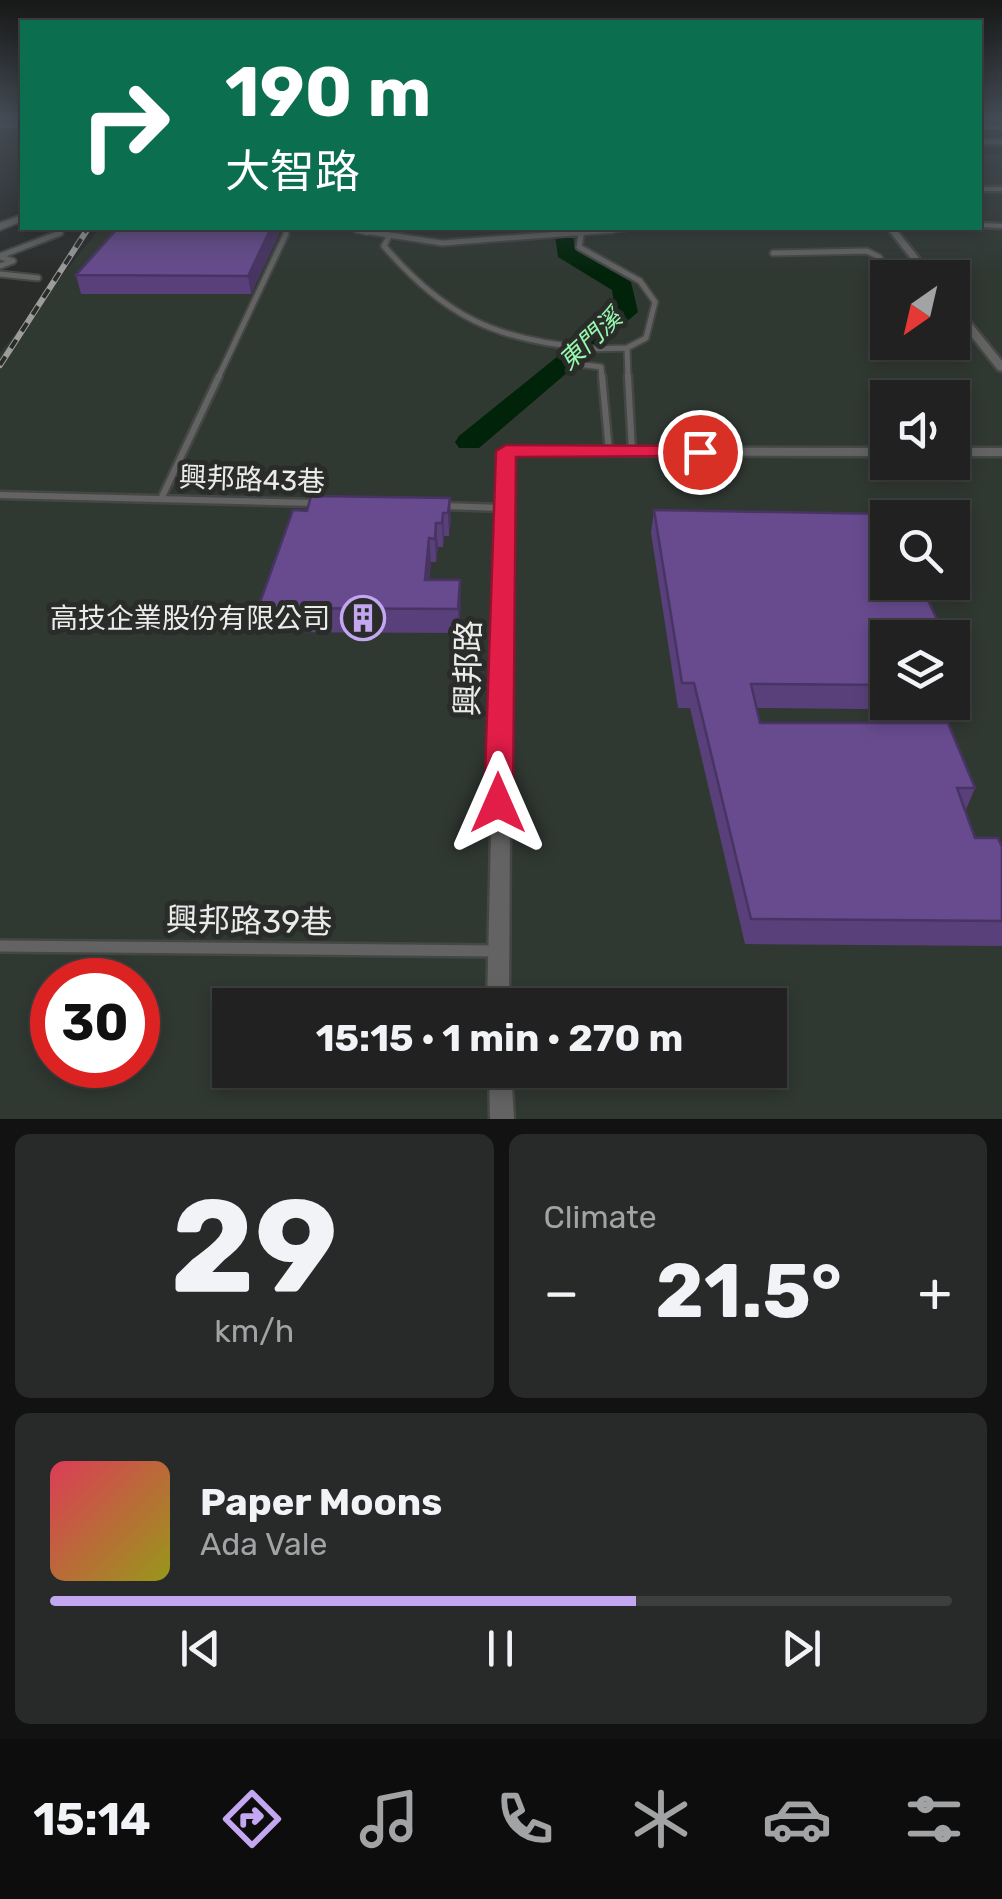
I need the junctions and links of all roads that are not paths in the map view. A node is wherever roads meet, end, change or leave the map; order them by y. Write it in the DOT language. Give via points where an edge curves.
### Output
graph roads {
  1 [pos="356,230"];
  2 [pos="567,230"];
  3 [pos="582,230"];
  4 [pos="892,230"];
  5 [pos="60,232"];
  6 [pos="286,234"];
  7 [pos="388,238"];
  8 [pos="773,253"];
  9 [pos="0,256"];
  10 [pos="882,260"];
  11 [pos="916,260"];
  12 [pos="0,266"];
  13 [pos="0,274"];
  14 [pos="38,278"];
  15 [pos="970,328"];
  16 [pos="587,348"];
  17 [pos="627,348"];
  18 [pos="1002,368"];
  19 [pos="609,451"];
  20 [pos="632,452"];
  21 [pos="870,452"];
  22 [pos="970,452"];
  23 [pos="1002,452"];
  24 [pos="0,495"];
  25 [pos="161,499"];
  26 [pos="331,503"];
  27 [pos="426,506"];
  28 [pos="502,508"];
  29 [pos="0,946"];
  30 [pos="497,951"];
  31 [pos="498,988"];
  32 [pos="501,1088"];
  33 [pos="502,1119"];
  1 -- 7 [label="lane"];
  2 -- 7 [label="lane" via="442,242"];
  3 -- 17 [label="lane" via="579,247 640,280 655,302 646,338"];
  4 -- 11 [label="street"];
  5 -- 9 [label="lane"];
  6 -- 25 [label="lane"];
  7 -- 16 [label="lane" via="384,246 404,272 442,308 522,341"];
  8 -- 10 [label="lane" via="867,251"];
  9 -- 12 [label="lane" via="13,261"];
  13 -- 14 [label="lane"];
  15 -- 18 [label="street"];
  16 -- 17 [label="lane"];
  16 -- 19 [label="lane" via="570,362 601,366"];
  17 -- 20 [label="lane"];
  19 -- 20 [label="street"];
  19 -- 28 [label="street, 興邦路" via="506,451"];
  20 -- 21 [label="street"];
  22 -- 23 [label="street"];
  24 -- 25 [label="lane, 興邦路43巷"];
  25 -- 26 [label="lane, 興邦路43巷"];
  27 -- 28 [label="lane"];
  28 -- 30 [label="street, 興邦路"];
  29 -- 30 [label="lane, 興邦路39巷"];
  30 -- 31 [label="street, 興邦路"];
  32 -- 33 [label="street"];
}
